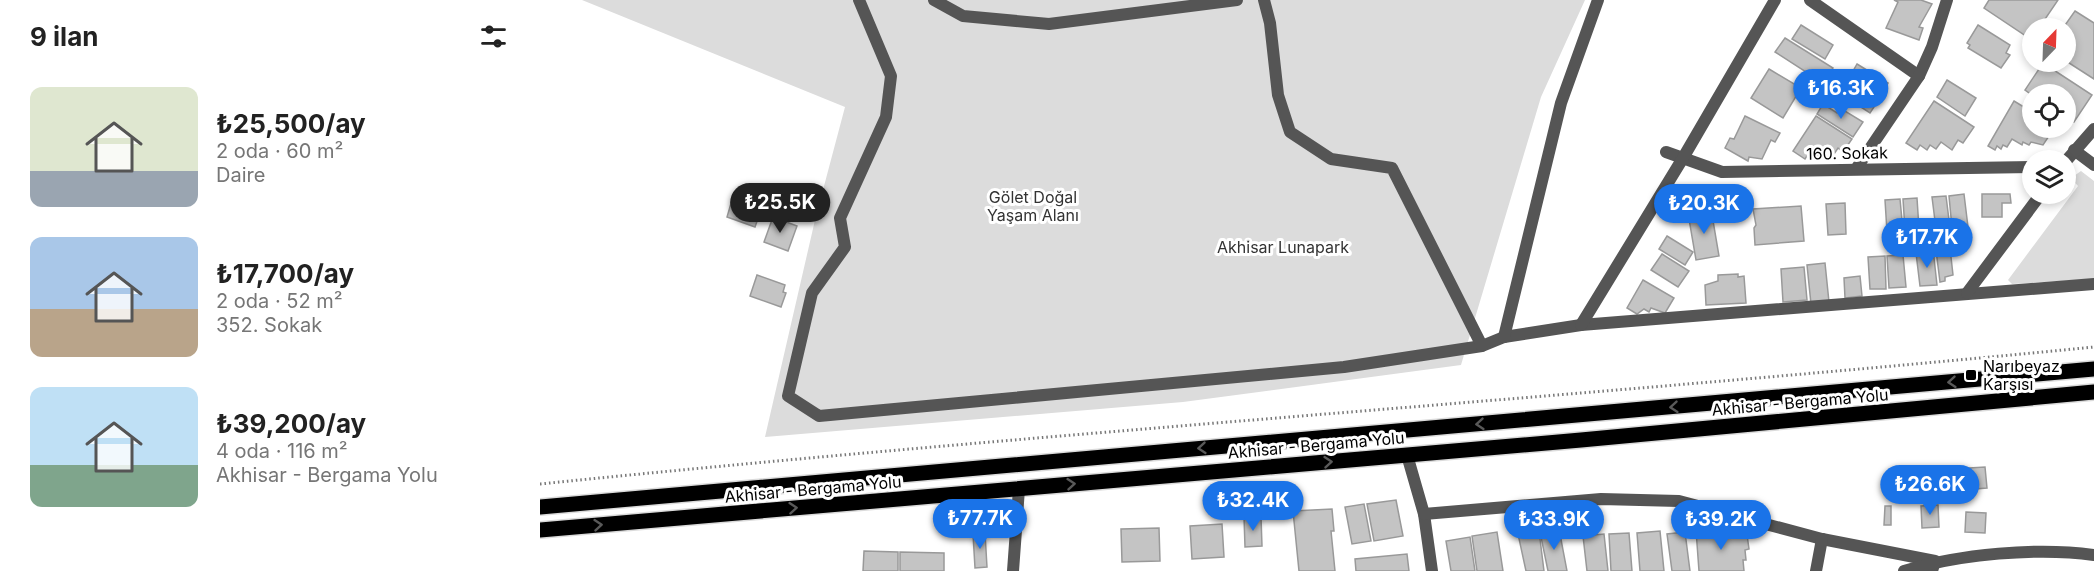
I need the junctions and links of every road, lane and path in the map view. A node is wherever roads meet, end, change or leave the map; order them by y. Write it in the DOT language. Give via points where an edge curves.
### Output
graph roads {
  1 [pos="859,0"];
  2 [pos="934,0"];
  3 [pos="1237,0"];
  4 [pos="1264,0"];
  5 [pos="1598,0"];
  6 [pos="1775,0"];
  7 [pos="1810,0"];
  8 [pos="1947,0"];
  9 [pos="1919,76"];
  10 [pos="2094,129"];
  11 [pos="2074,150"];
  12 [pos="1666,152"];
  13 [pos="2076,152"];
  14 [pos="1683,158"];
  15 [pos="2094,165"];
  16 [pos="2022,166"];
  17 [pos="1856,169"];
  18 [pos="2034,204"];
  19 [pos="2094,284"];
  20 [pos="1967,293"];
  21 [pos="1581,325"];
  22 [pos="1504,337"];
  23 [pos="1482,346"];
  24 [pos="2094,347"];
  25 [pos="2094,369"];
  26 [pos="2094,392"];
  27 [pos="1407,455"];
  28 [pos="540,484"];
  29 [pos="1019,489"];
  30 [pos="540,507"];
  31 [pos="1424,514"];
  32 [pos="540,530"];
  33 [pos="1822,539"];
  34 [pos="2094,555"];
  35 [pos="1934,566"];
  36 [pos="1013,571"];
  37 [pos="1432,571"];
  38 [pos="1816,571"];
  39 [pos="1904,571"];
  1 -- 23 [label="street" via="891,76 886,117 840,218 845,247 812,293 788,396 819,416 1344,367"];
  2 -- 3 [label="street" via="963,16 1049,24"];
  4 -- 23 [label="street" via="1278,94 1290,132 1331,159 1392,168"];
  5 -- 22 [label="street" via="1561,103"];
  6 -- 14 [label="street"];
  7 -- 9 [label="street"];
  8 -- 9 [label="street"];
  9 -- 17 [label="street"];
  10 -- 11 [label="street"];
  12 -- 14 [label="street, 160. Sokak"];
  13 -- 15 [label="street"];
  14 -- 17 [label="street, 160. Sokak" via="1722,172"];
  14 -- 21 [label="street"];
  16 -- 17 [label="street, 160. Sokak"];
  18 -- 20 [label="street"];
  19 -- 20 [label="street"];
  20 -- 21 [label="street"];
  21 -- 22 [label="street"];
  22 -- 23 [label="street"];
  24 -- 28 [label="path"];
  25 -- 30 [label="main road, Akhisar - Bergama Yolu, one-way"];
  26 -- 27 [label="main road, Akhisar - Bergama Yolu"];
  29 -- 27 [label="main road, Akhisar - Bergama Yolu, one-way"];
  27 -- 31 [label="street"];
  32 -- 29 [label="main road, Akhisar - Bergama Yolu, one-way"];
  29 -- 36 [label="street"];
  31 -- 33 [label="street" via="1601,500 1678,501"];
  31 -- 37 [label="street"];
  33 -- 35 [label="street"];
  33 -- 38 [label="street"];
  34 -- 35 [label="street" via="2060,550"];
  35 -- 39 [label="street"];
}
